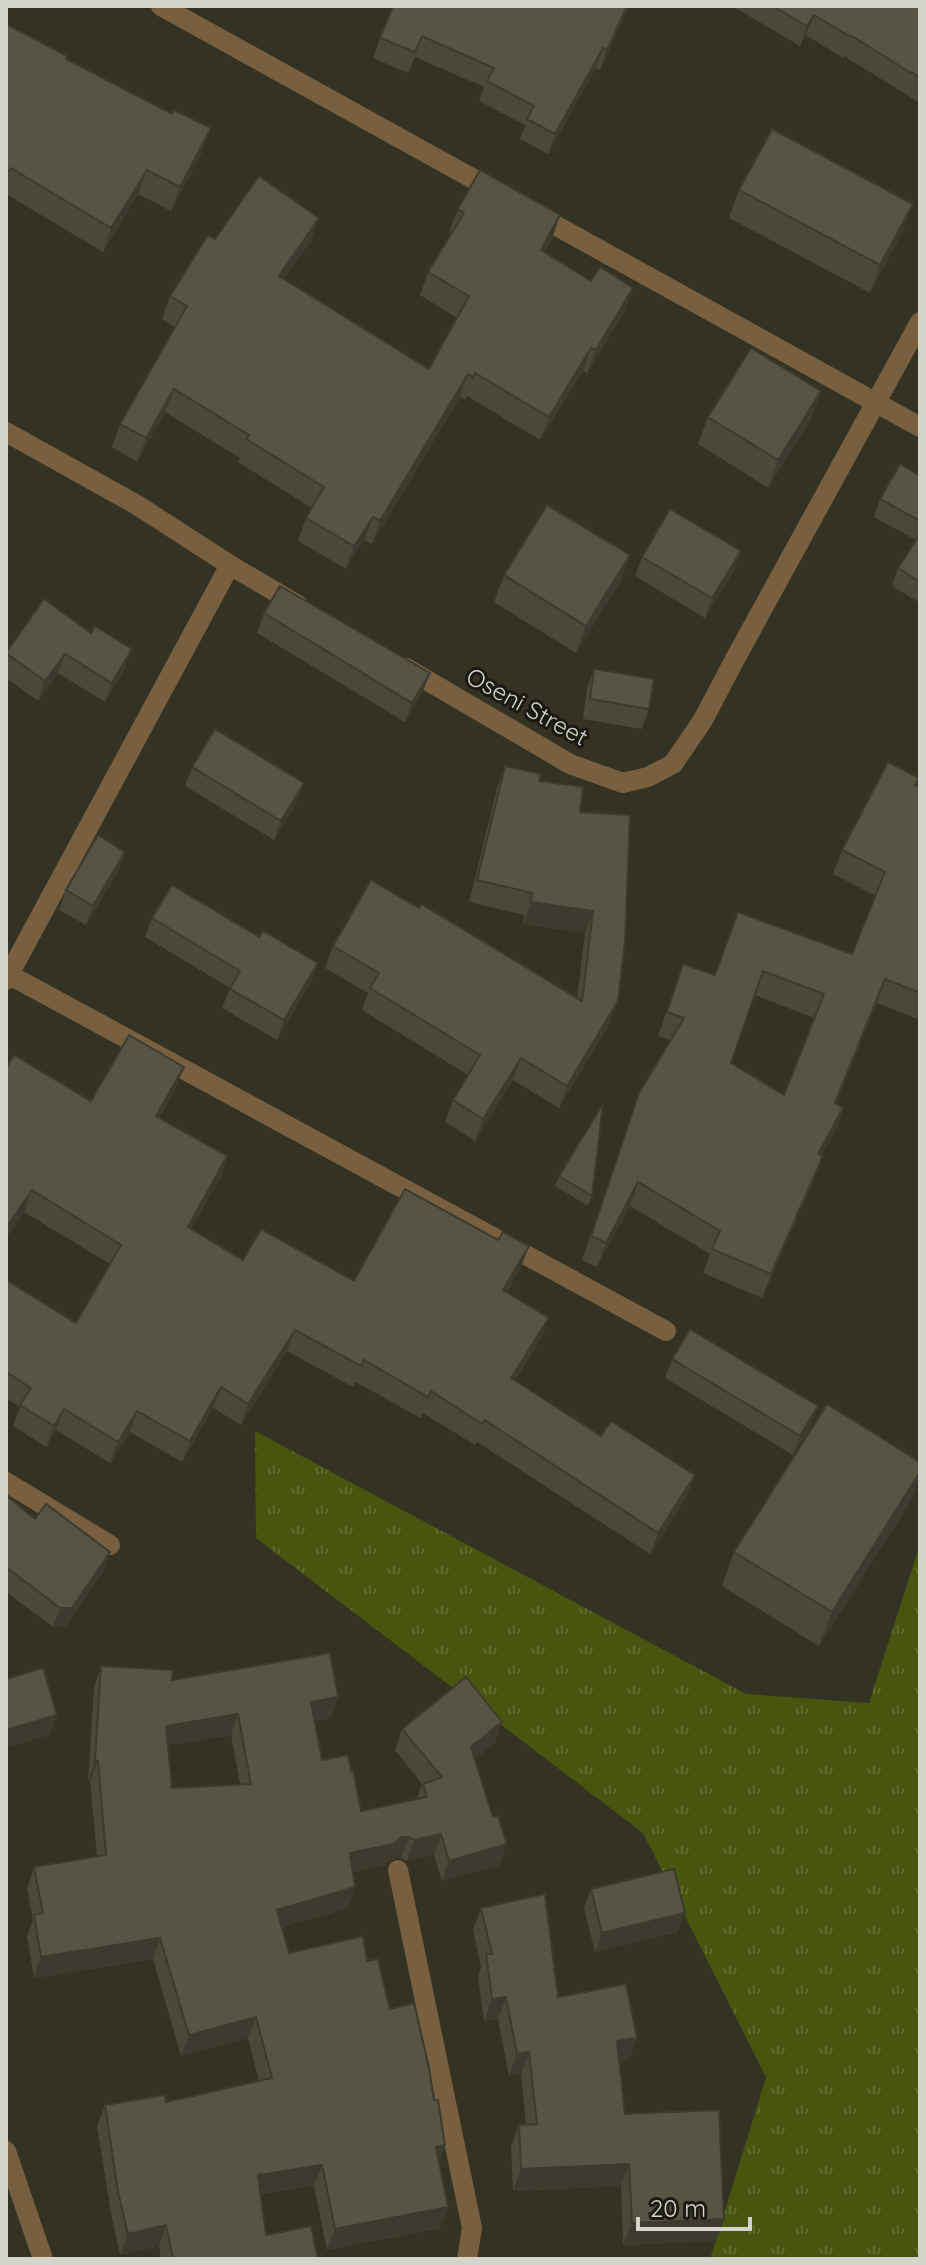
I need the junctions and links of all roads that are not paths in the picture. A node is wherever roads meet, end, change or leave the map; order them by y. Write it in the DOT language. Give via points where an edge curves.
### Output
graph roads {
  1 [pos="161,6"];
  2 [pos="920,322"];
  3 [pos="876,403"];
  4 [pos="920,427"];
  5 [pos="6,432"];
  6 [pos="230,565"];
  7 [pos="311,613"];
  8 [pos="393,661"];
  9 [pos="7,976"];
  10 [pos="666,1331"];
  11 [pos="6,1482"];
  12 [pos="110,1545"];
  13 [pos="398,1870"];
  14 [pos="6,2151"];
  15 [pos="43,2259"];
  16 [pos="467,2259"];
  1 -- 3 [label="street"];
  2 -- 3 [label="street, Oseni Street"];
  3 -- 4 [label="street"];
  3 -- 8 [label="street, Oseni Street" via="703,720 673,764 623,783 570,764"];
  5 -- 6 [label="street" via="137,505"];
  6 -- 7 [label="street"];
  6 -- 9 [label="street"];
  9 -- 10 [label="street"];
  11 -- 12 [label="street"];
  13 -- 16 [label="street" via="472,2228"];
  14 -- 15 [label="street"];
}
